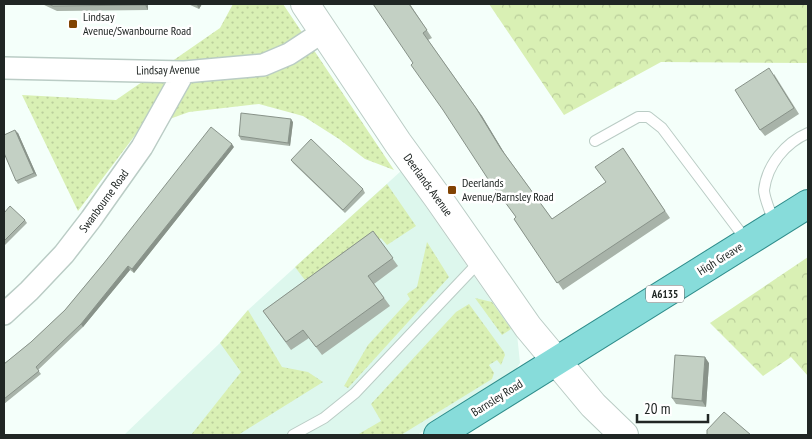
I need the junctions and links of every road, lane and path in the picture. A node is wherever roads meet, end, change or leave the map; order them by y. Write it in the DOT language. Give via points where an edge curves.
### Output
graph roads {
  1 [pos="305,4"];
  2 [pos="324,31"];
  3 [pos="4,68"];
  4 [pos="184,72"];
  5 [pos="808,133"];
  6 [pos="595,141"];
  7 [pos="808,204"];
  8 [pos="775,226"];
  9 [pos="748,242"];
  10 [pos="480,261"];
  11 [pos="4,314"];
  12 [pos="556,362"];
  13 [pos="293,435"];
  14 [pos="438,435"];
  15 [pos="624,435"];
  1 -- 2 [label="street, Deerlands Avenue"];
  2 -- 4 [label="street, Lindsay Avenue" via="289,54 263,65"];
  2 -- 10 [label="street, Deerlands Avenue"];
  3 -- 4 [label="street, Lindsay Avenue"];
  4 -- 11 [label="street, Swanbourne Road" via="142,147 92,219 64,254"];
  5 -- 8 [label="lane" via="781,151 770,169 764,192"];
  6 -- 9 [label="lane" via="638,117 648,117 662,128"];
  7 -- 8 [label="main road, High Greave / A6135"];
  8 -- 9 [label="main road, High Greave / A6135"];
  9 -- 12 [label="main road, High Greave / A6135"];
  10 -- 12 [label="street, Deerlands Avenue"];
  10 -- 13 [label="lane" via="355,393 324,418"];
  12 -- 14 [label="main road, Barnsley Road / A6135"];
  12 -- 15 [label="street, Deerlands Avenue"];
}
